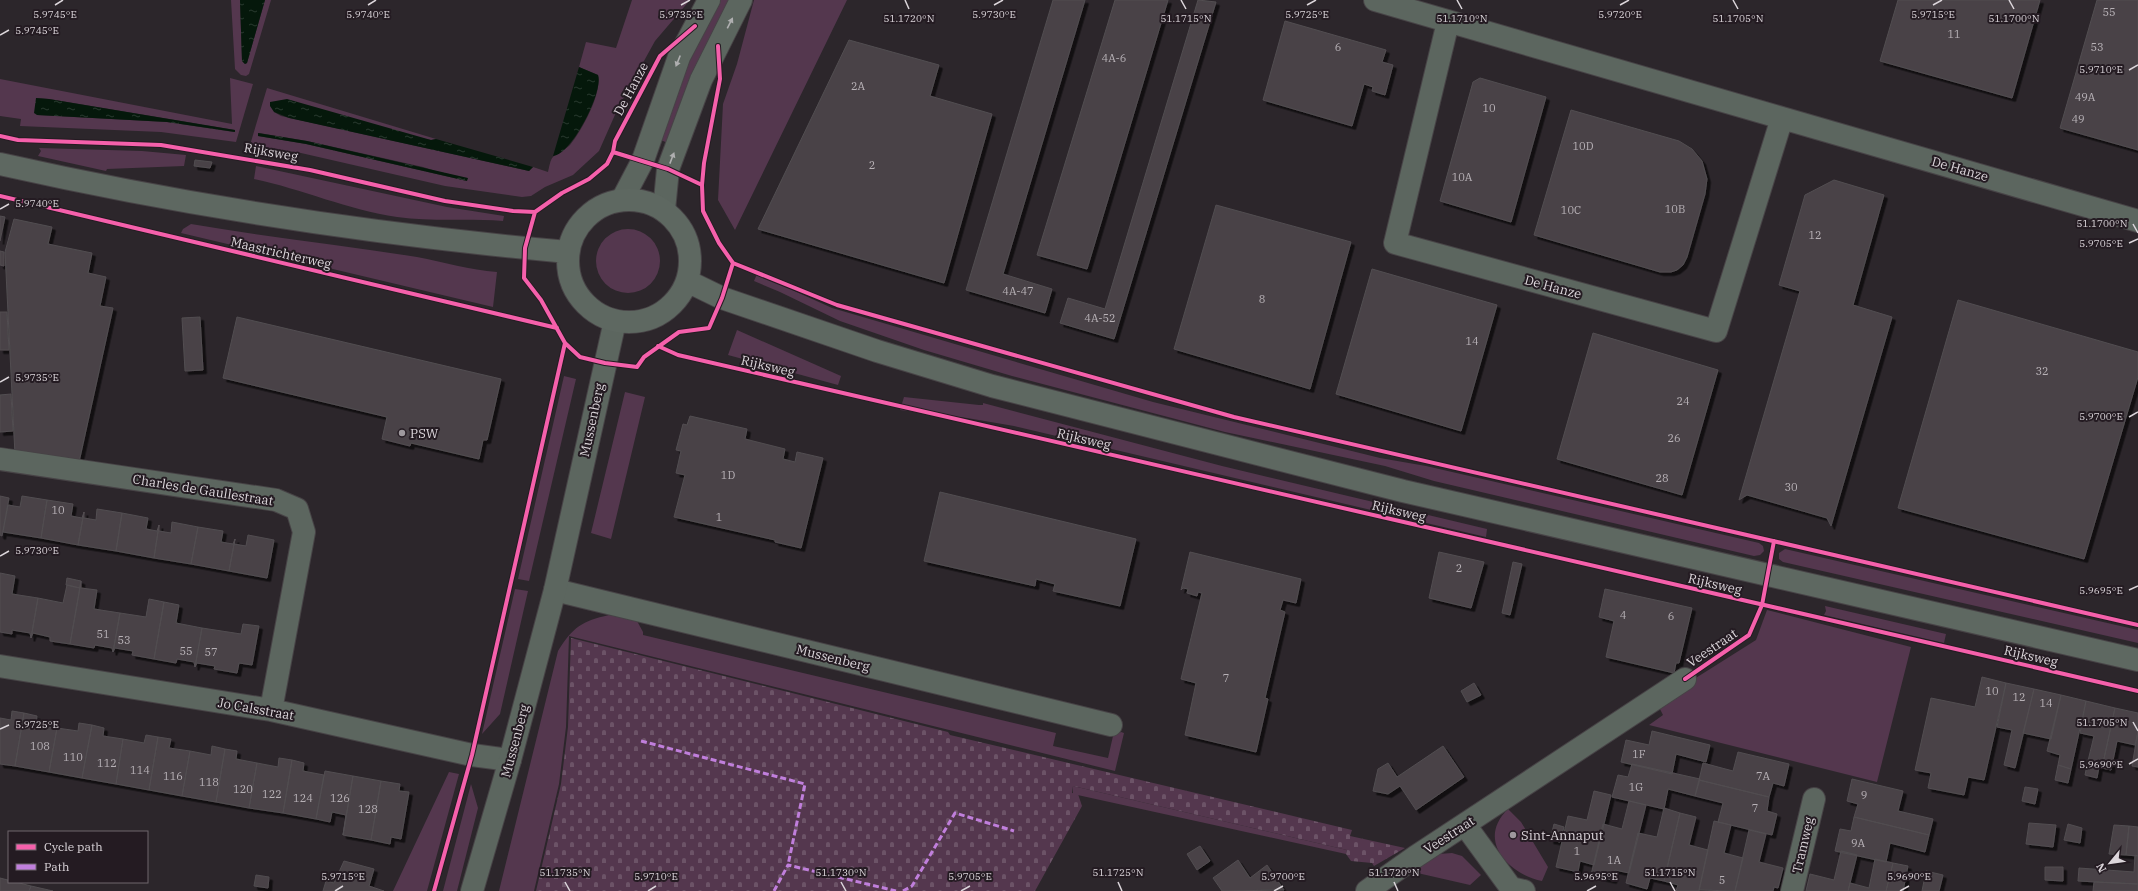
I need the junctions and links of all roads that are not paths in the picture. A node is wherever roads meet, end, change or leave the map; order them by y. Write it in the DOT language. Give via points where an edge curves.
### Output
graph roads {
  1 [pos="709,0"];
  2 [pos="741,0"];
  3 [pos="1375,0"];
  4 [pos="1448,22"];
  5 [pos="1782,118"];
  6 [pos="0,164"];
  7 [pos="622,200"];
  8 [pos="664,210"];
  9 [pos="2138,221"];
  10 [pos="568,252"];
  11 [pos="687,281"];
  12 [pos="615,321"];
  13 [pos="0,459"];
  14 [pos="555,590"];
  15 [pos="2138,660"];
  16 [pos="0,666"];
  17 [pos="1685,679"];
  18 [pos="271,710"];
  19 [pos="1111,725"];
  20 [pos="510,760"];
  21 [pos="1814,799"];
  22 [pos="1465,825"];
  23 [pos="472,891"];
  24 [pos="1367,891"];
  25 [pos="1524,891"];
  26 [pos="1792,891"];
  1 -- 7 [label="street, one-way" via="679,57 643,160"];
  8 -- 2 [label="street, one-way" via="668,169 701,80"];
  3 -- 4 [label="street, De Hanze"];
  4 -- 5 [label="street, De Hanze"];
  4 -- 5 [label="street, De Hanze" via="1395,243 1716,331"];
  5 -- 9 [label="street, De Hanze"];
  6 -- 10 [label="main road" via="218,207 419,237"];
  7 -- 8 [label="main road" via="644,202"];
  7 -- 10 [label="main road" via="606,204 582,220"];
  8 -- 11 [label="main road" via="676,222 686,240 690,261"];
  10 -- 12 [label="main road" via="569,274 576,292 601,316"];
  11 -- 12 [label="main road" via="678,298 660,314 636,322"];
  11 -- 15 [label="main road, Rijksweg" via="722,298 869,349 1007,390 1403,491"];
  12 -- 14 [label="street, Mussenberg"];
  13 -- 18 [label="street, Charles de Gaullestraat" via="276,500 297,509 304,532"];
  14 -- 19 [label="street, Mussenberg"];
  14 -- 20 [label="street, Mussenberg"];
  16 -- 18 [label="street, Jo Calsstraat"];
  17 -- 22 [label="street, Veestraat"];
  18 -- 20 [label="street, Jo Calsstraat" via="472,755"];
  20 -- 23 [label="street, Mussenberg"];
  21 -- 26 [label="street, Tramweg"];
  22 -- 24 [label="street, Veestraat"];
  22 -- 25 [label="street" via="1511,888"];
}
